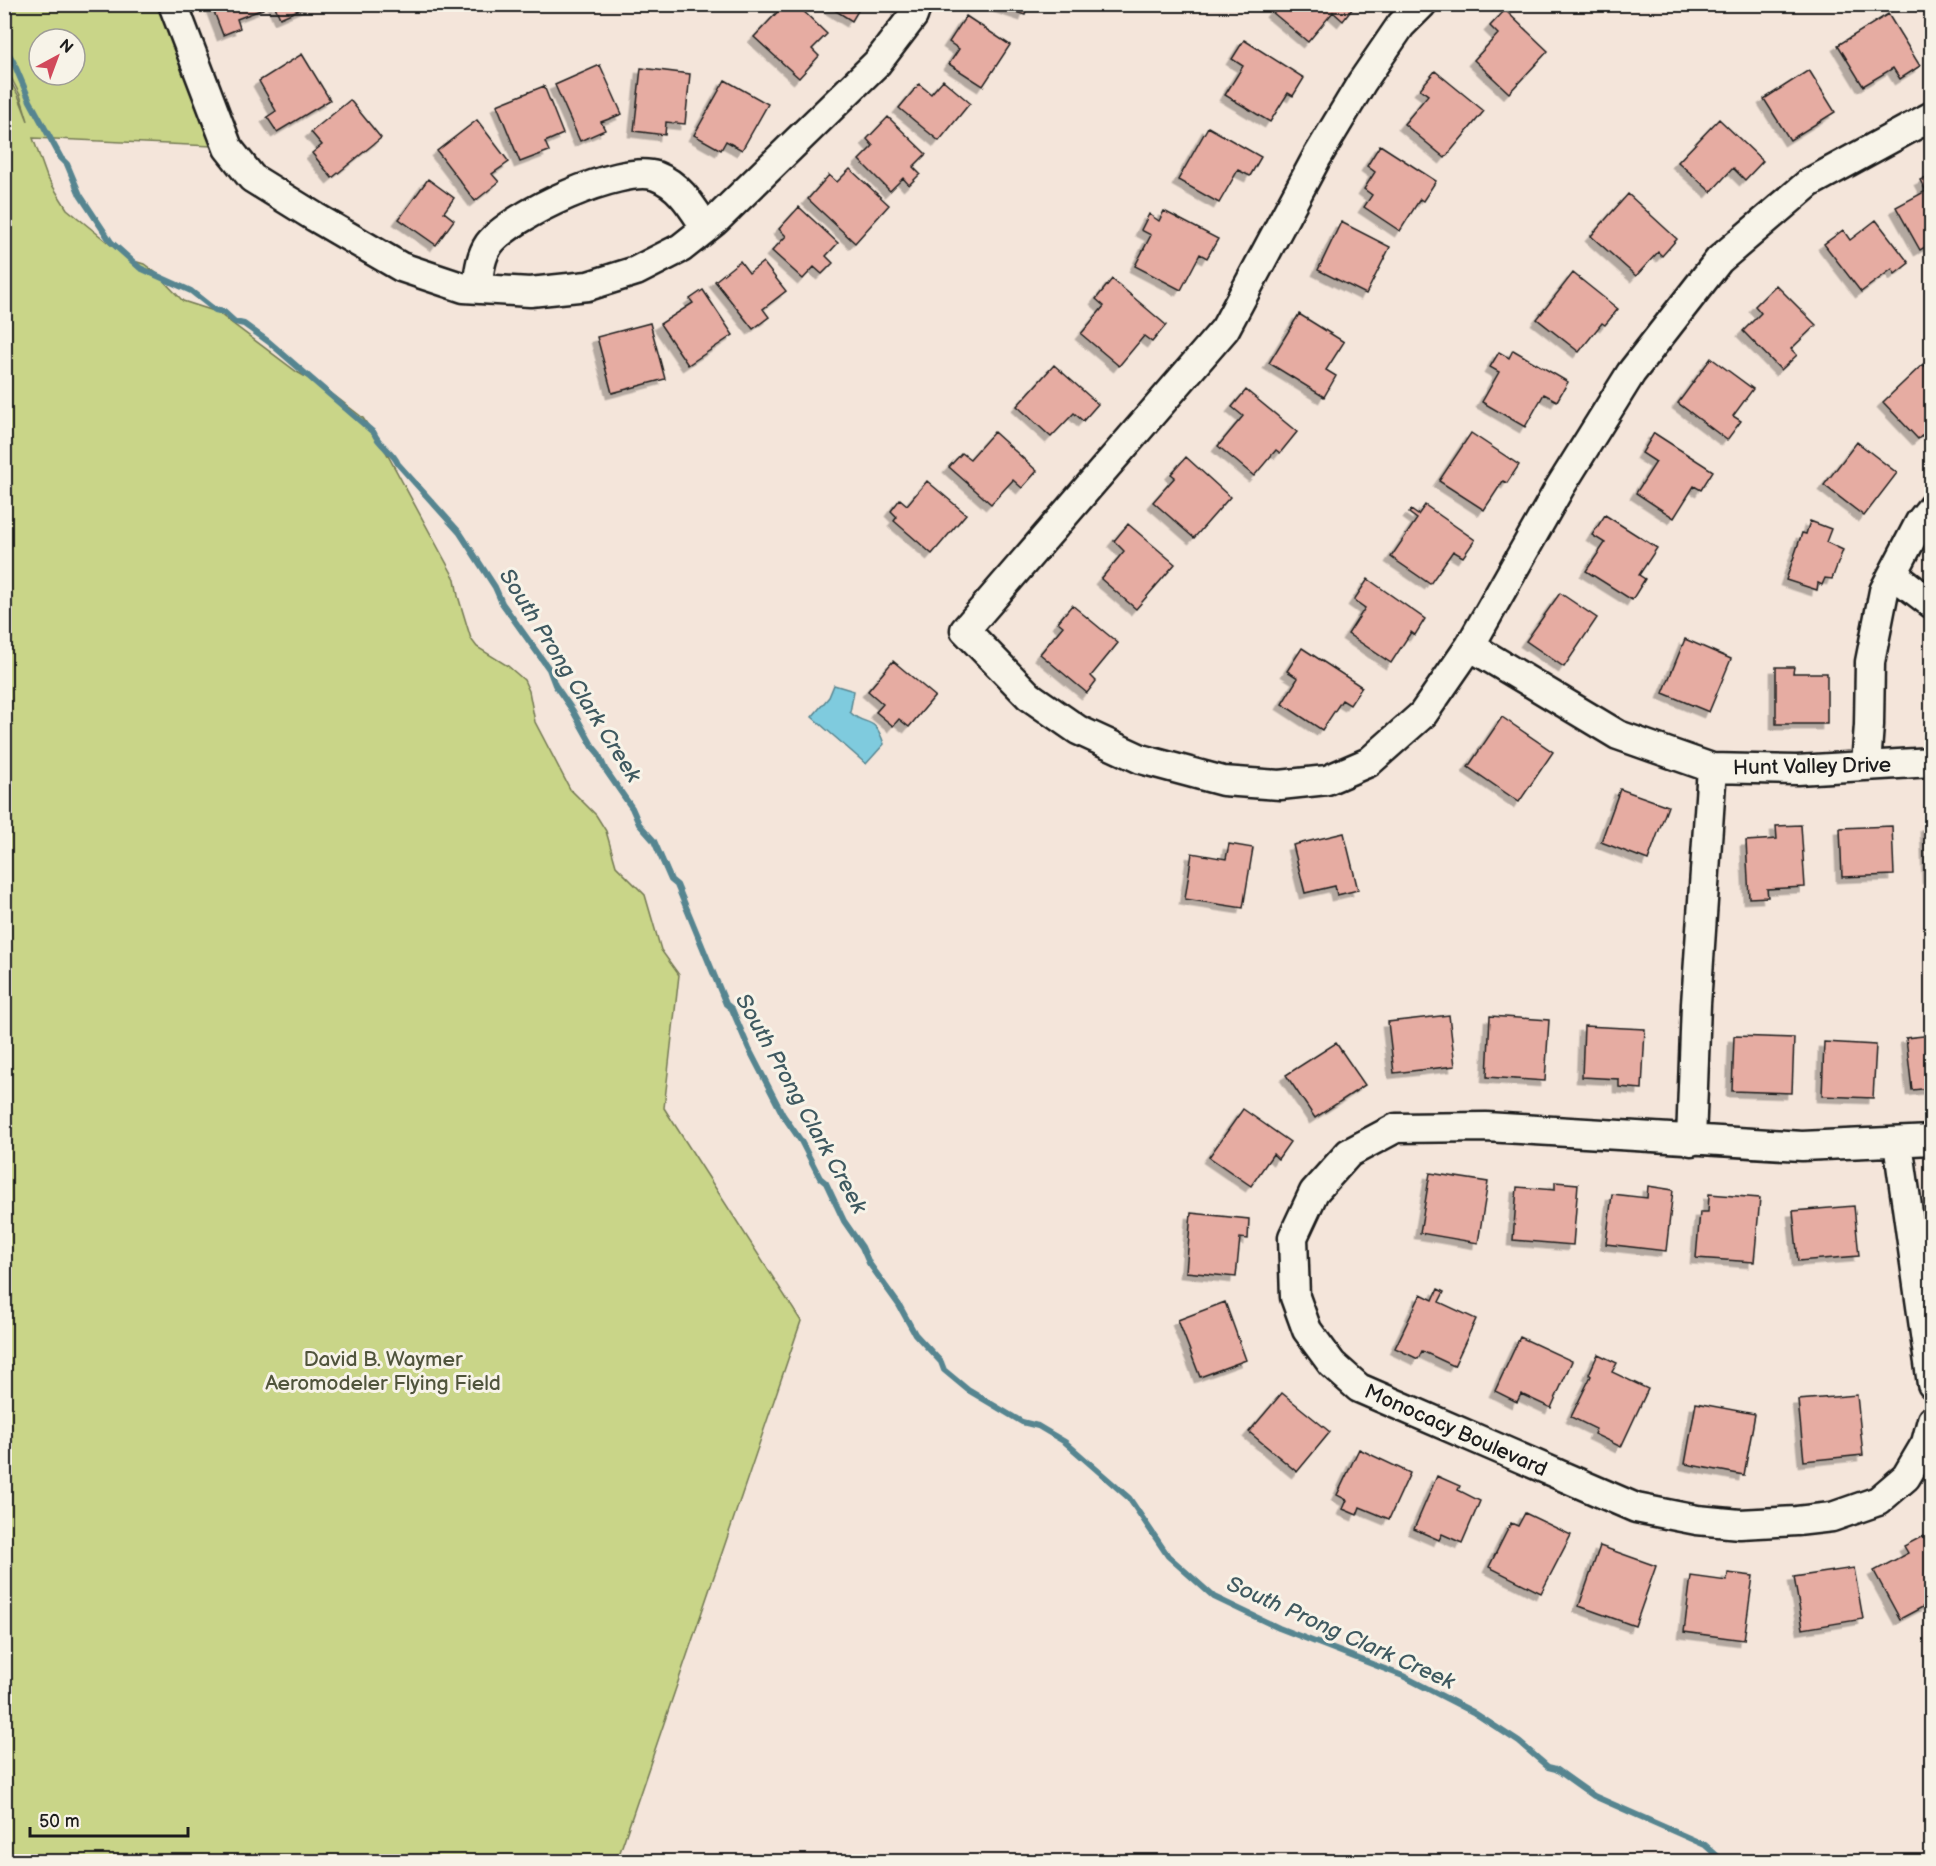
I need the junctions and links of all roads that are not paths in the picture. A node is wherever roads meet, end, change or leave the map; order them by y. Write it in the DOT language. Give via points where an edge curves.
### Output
graph roads {
  1 [pos="173,4"];
  2 [pos="917,4"];
  3 [pos="1422,4"];
  4 [pos="1932,116"];
  5 [pos="706,228"];
  6 [pos="477,288"];
  7 [pos="1932,507"];
  8 [pos="1893,574"];
  9 [pos="1932,604"];
  10 [pos="1470,646"];
  11 [pos="1932,762"];
  12 [pos="1866,765"];
  13 [pos="1712,768"];
  14 [pos="1932,1140"];
  15 [pos="1691,1141"];
  16 [pos="1898,1143"];
  17 [pos="1932,1384"];
  18 [pos="1932,1420"];
  1 -- 6 [label="street" via="228,148 252,178 401,267 464,288"];
  2 -- 5 [label="street" via="913,16 877,63"];
  3 -- 10 [label="street" via="1401,25 1362,82 1225,329 965,630 1029,696 1078,730 1141,759 1224,781 1280,785 1327,780 1369,762 1423,714"];
  4 -- 10 [label="street" via="1809,183 1719,260 1631,373"];
  5 -- 6 [label="street" via="681,248 636,271 588,286 530,292"];
  5 -- 6 [label="street" via="679,189 654,176 630,175 605,181 534,210 495,238 482,261"];
  7 -- 8 [label="street"];
  8 -- 9 [label="street"];
  8 -- 12 [label="street" via="1884,591 1870,662"];
  10 -- 13 [label="street, Hunt Valley Drive" via="1618,735"];
  11 -- 12 [label="street, Hunt Valley Drive"];
  12 -- 13 [label="street, Hunt Valley Drive" via="1797,770"];
  13 -- 15 [label="street"];
  14 -- 16 [label="street, Monocacy Boulevard"];
  15 -- 16 [label="street, Monocacy Boulevard" via="1802,1146"];
  15 -- 18 [label="street, Monocacy Boulevard" via="1486,1127 1396,1128 1349,1153 1314,1192 1293,1237 1295,1297 1307,1330 1332,1365 1359,1388 1636,1508 1697,1520 1740,1524 1797,1521 1832,1517 1878,1501 1906,1478 1926,1443"];
  16 -- 17 [label="street"];
}
